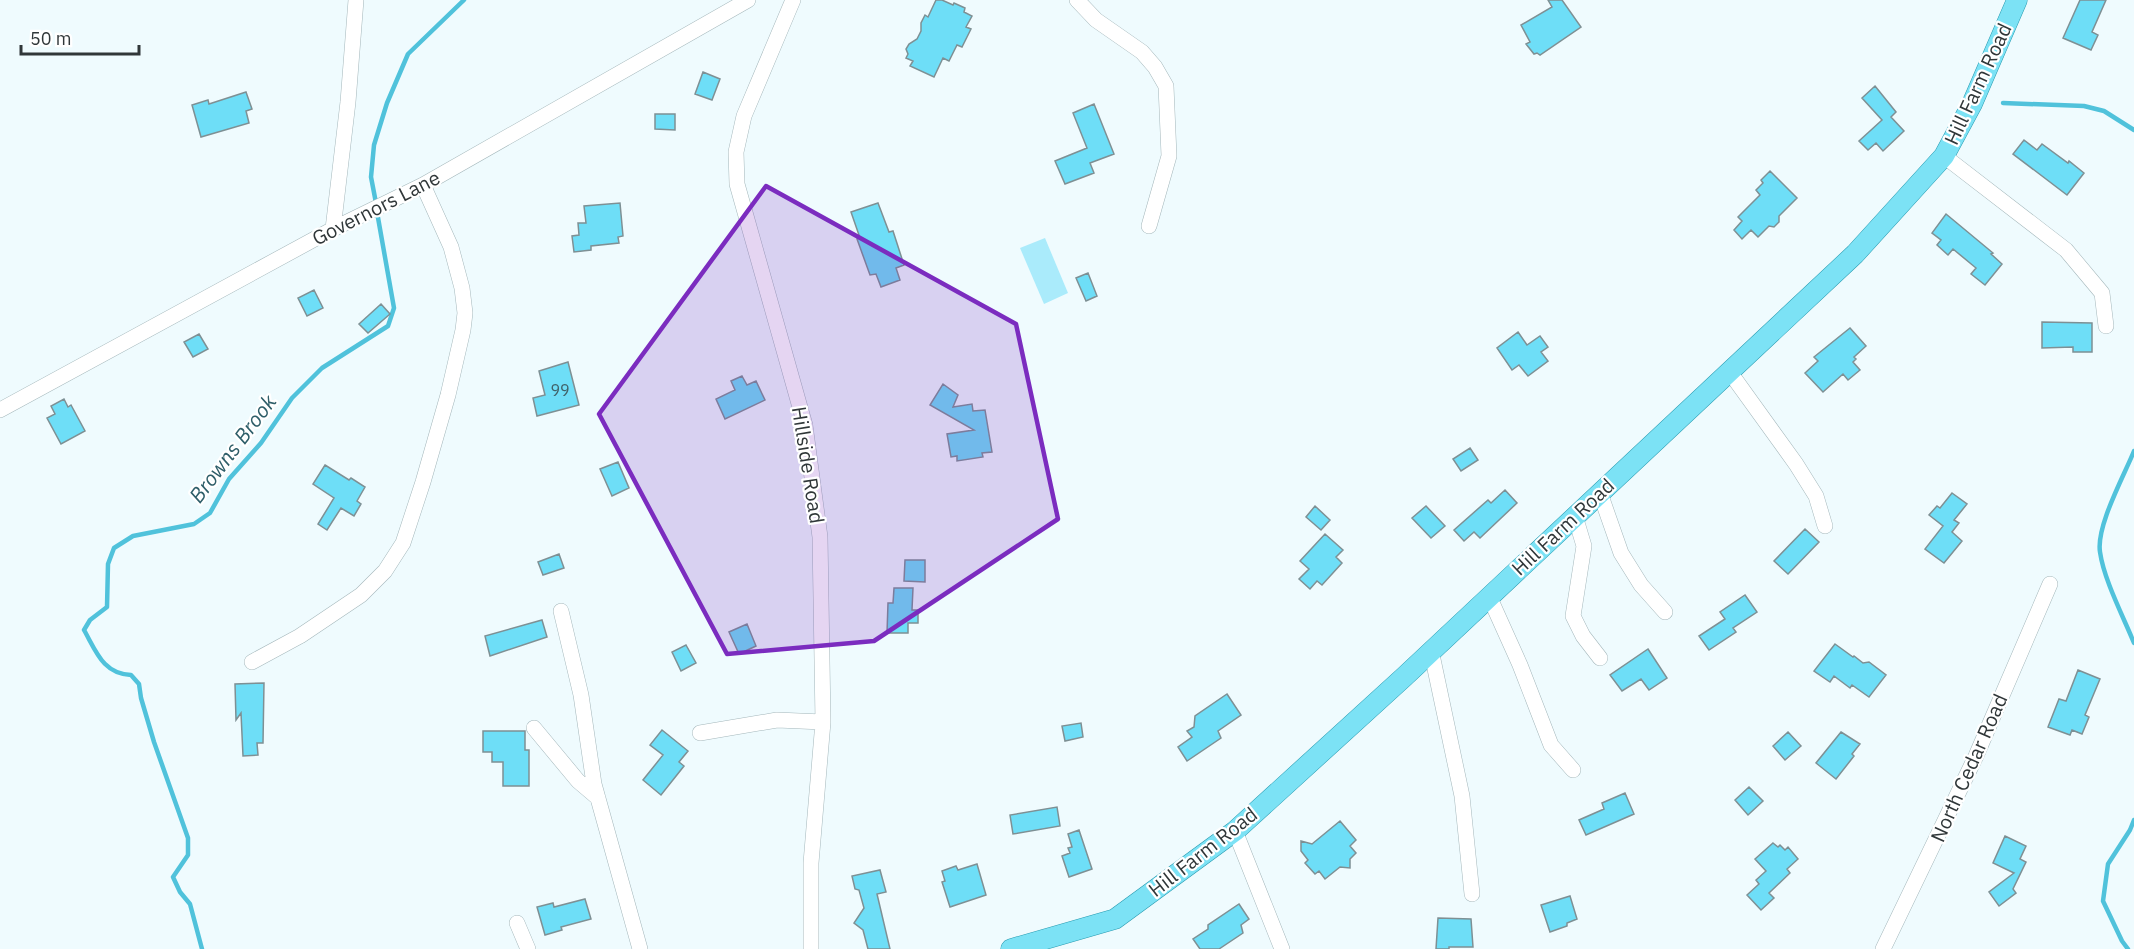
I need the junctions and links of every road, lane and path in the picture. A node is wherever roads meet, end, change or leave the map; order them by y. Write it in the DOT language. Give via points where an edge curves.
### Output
graph roads {
  1 [pos="356,0"];
  2 [pos="748,0"];
  3 [pos="793,0"];
  4 [pos="1077,0"];
  5 [pos="2017,0"];
  6 [pos="1944,156"];
  7 [pos="423,185"];
  8 [pos="1149,226"];
  9 [pos="333,229"];
  10 [pos="2106,326"];
  11 [pos="1730,371"];
  12 [pos="0,410"];
  13 [pos="1600,493"];
  14 [pos="1575,516"];
  15 [pos="1825,526"];
  16 [pos="2050,584"];
  17 [pos="1489,596"];
  18 [pos="561,611"];
  19 [pos="1665,612"];
  20 [pos="1431,650"];
  21 [pos="1600,658"];
  22 [pos="252,662"];
  23 [pos="823,722"];
  24 [pos="534,728"];
  25 [pos="700,733"];
  26 [pos="1573,770"];
  27 [pos="598,798"];
  28 [pos="1235,831"];
  29 [pos="1472,894"];
  30 [pos="517,923"];
  31 [pos="528,949"];
  32 [pos="640,949"];
  33 [pos="811,949"];
  34 [pos="1011,949"];
  35 [pos="1282,949"];
  36 [pos="1882,949"];
  1 -- 9 [label="street"];
  2 -- 7 [label="street, Governors Lane"];
  3 -- 23 [label="street, Hillside Road" via="744,116 736,163 737,184 805,425 820,537"];
  4 -- 8 [label="street" via="1096,20 1142,52 1166,86 1169,156"];
  5 -- 6 [label="main road, Hill Farm Road" via="1972,104"];
  6 -- 10 [label="street" via="2066,250 2102,293"];
  6 -- 11 [label="main road, Hill Farm Road" via="1855,254"];
  7 -- 9 [label="street, Governors Lane"];
  7 -- 22 [label="street" via="451,247 465,313 448,395 403,543 385,572 361,595"];
  9 -- 12 [label="street, Governors Lane"];
  11 -- 13 [label="main road, Hill Farm Road"];
  11 -- 15 [label="street" via="1816,496"];
  13 -- 14 [label="main road, Hill Farm Road"];
  13 -- 19 [label="street" via="1621,553 1641,585"];
  14 -- 17 [label="main road, Hill Farm Road"];
  14 -- 21 [label="street" via="1584,546 1573,616"];
  16 -- 36 [label="street, North Cedar Road" via="1976,756"];
  17 -- 20 [label="main road, Hill Farm Road"];
  17 -- 26 [label="street" via="1551,745"];
  18 -- 27 [label="street" via="581,695"];
  20 -- 28 [label="main road, Hill Farm Road"];
  20 -- 29 [label="street" via="1462,796"];
  23 -- 25 [label="street" via="777,720"];
  23 -- 33 [label="street, Hillside Road" via="811,863"];
  24 -- 27 [label="street" via="578,781"];
  27 -- 32 [label="street"];
  28 -- 34 [label="main road, Hill Farm Road" via="1114,919"];
  28 -- 35 [label="street"];
  30 -- 31 [label="street"];
}
